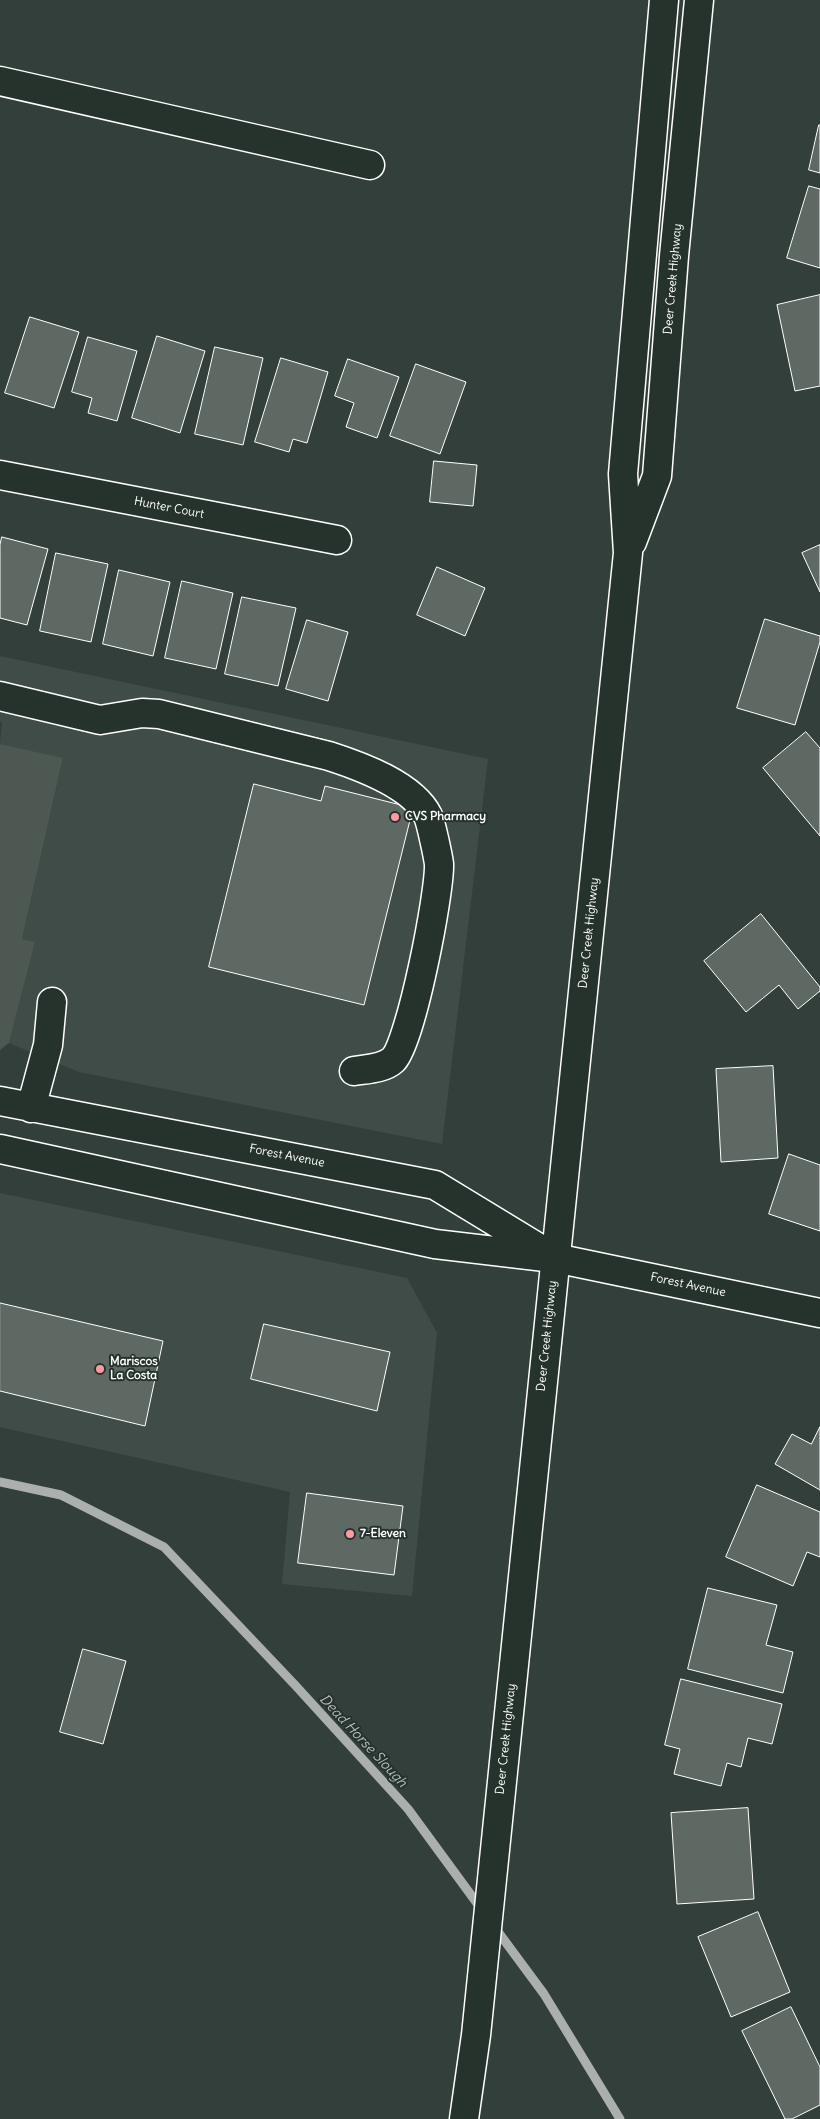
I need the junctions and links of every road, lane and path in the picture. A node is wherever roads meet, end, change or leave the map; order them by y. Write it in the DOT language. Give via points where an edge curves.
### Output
graph roads {
  1 [pos="664,0"];
  2 [pos="699,0"];
  3 [pos="0,81"];
  4 [pos="370,165"];
  5 [pos="0,475"];
  6 [pos="337,540"];
  7 [pos="628,553"];
  8 [pos="0,696"];
  9 [pos="52,1002"];
  10 [pos="354,1071"];
  11 [pos="0,1101"];
  12 [pos="31,1108"];
  13 [pos="0,1149"];
  14 [pos="556,1258"];
  15 [pos="820,1313"];
  16 [pos="464,2119"];
  1 -- 7 [label="main road, Deer Creek Highway" via="623,474"];
  2 -- 7 [label="main road, Deer Creek Highway" via="657,476"];
  3 -- 4 [label="main road"];
  5 -- 6 [label="main road, Hunter Court"];
  7 -- 14 [label="main road, Deer Creek Highway"];
  8 -- 10 [label="main road" via="100,720 142,713 159,714 352,763 412,796 428,816 439,864 428,944 404,1040 394,1060 376,1068"];
  9 -- 12 [label="main road" via="48,1045"];
  11 -- 12 [label="main road, Forest Avenue"];
  12 -- 14 [label="main road, Forest Avenue" via="435,1185"];
  13 -- 14 [label="main road, Forest Avenue" via="435,1244"];
  14 -- 15 [label="main road, Forest Avenue"];
  14 -- 16 [label="main road, Deer Creek Highway" via="476,2035"];
}
